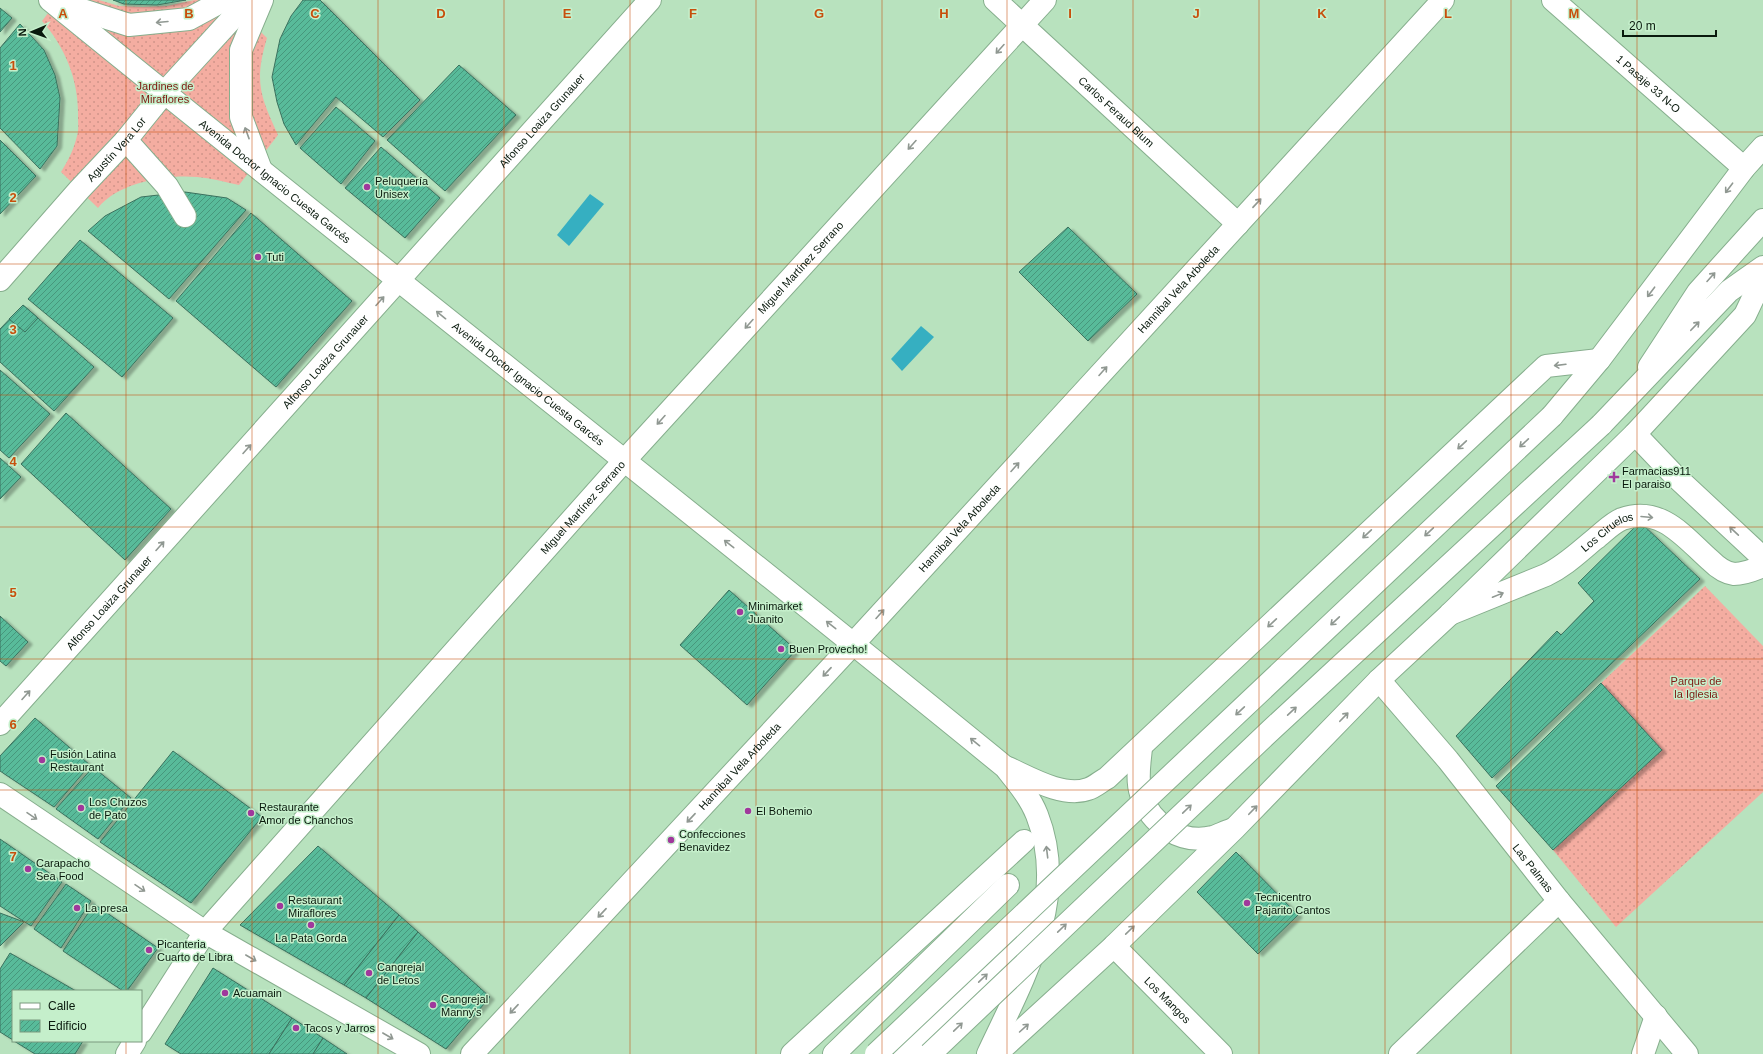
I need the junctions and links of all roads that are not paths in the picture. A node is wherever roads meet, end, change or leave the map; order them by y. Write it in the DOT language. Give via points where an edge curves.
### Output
graph roads {
  1 [pos="50,0"];
  2 [pos="224,0"];
  3 [pos="249,0"];
  4 [pos="262,0"];
  5 [pos="650,0"];
  6 [pos="995,0"];
  7 [pos="1045,0"];
  8 [pos="1443,0"];
  9 [pos="1553,0"];
  10 [pos="1023,25"];
  11 [pos="164,93"];
  12 [pos="126,140"];
  13 [pos="1763,147"];
  14 [pos="1744,168"];
  15 [pos="260,170"];
  16 [pos="185,216"];
  17 [pos="1763,220"];
  18 [pos="1238,224"];
  19 [pos="1763,267"];
  20 [pos="1763,277"];
  21 [pos="0,280"];
  22 [pos="398,280"];
  23 [pos="1599,360"];
  24 [pos="1634,390"];
  25 [pos="1635,434"];
  26 [pos="624,461"];
  27 [pos="1763,558"];
  28 [pos="1763,566"];
  29 [pos="1449,615"];
  30 [pos="854,643"];
  31 [pos="1379,680"];
  32 [pos="0,724"];
  33 [pos="1141,747"];
  34 [pos="1005,767"];
  35 [pos="0,794"];
  36 [pos="1236,828"];
  37 [pos="1024,841"];
  38 [pos="1008,885"];
  39 [pos="1559,901"];
  40 [pos="1046,905"];
  41 [pos="205,932"];
  42 [pos="1114,946"];
  43 [pos="1656,1016"];
  44 [pos="142,1030"];
  45 [pos="134,1042"];
  46 [pos="127,1054"];
  47 [pos="419,1054"];
  48 [pos="472,1054"];
  49 [pos="792,1054"];
  50 [pos="834,1054"];
  51 [pos="876,1054"];
  52 [pos="905,1054"];
  53 [pos="930,1054"];
  54 [pos="988,1054"];
  55 [pos="996,1054"];
  56 [pos="1221,1054"];
  57 [pos="1400,1054"];
  58 [pos="1643,1054"];
  59 [pos="1687,1054"];
  2 -- 1 [label="street, one-way" via="189,19 129,25"];
  1 -- 11 [label="street, Avenida Doctor Ignacio Cuesta Garcés"];
  3 -- 11 [label="street, Agustín Vera Lor"];
  15 -- 4 [label="street, one-way" via="241,117 241,50"];
  5 -- 22 [label="street, Alfonso Loaiza Grunauer"];
  6 -- 10 [label="street, Carlos Feraud Blum"];
  7 -- 10 [label="street, Miguel Martínez Serrano"];
  18 -- 8 [label="street, Hannibal Vela Arboleda, one-way"];
  9 -- 14 [label="street, 1 Pasaje 33 N-O"];
  10 -- 18 [label="street, Carlos Feraud Blum"];
  10 -- 26 [label="street, Miguel Martínez Serrano, one-way"];
  11 -- 12 [label="street, Agustín Vera Lor"];
  11 -- 15 [label="street, Avenida Doctor Ignacio Cuesta Garcés"];
  12 -- 16 [label="street" via="167,186"];
  12 -- 21 [label="street, Agustín Vera Lor"];
  13 -- 14 [label="street"];
  14 -- 23 [label="street, one-way"];
  15 -- 22 [label="street, Avenida Doctor Ignacio Cuesta Garcés"];
  24 -- 17 [label="street, one-way" via="1698,292"];
  30 -- 18 [label="street, Hannibal Vela Arboleda, one-way"];
  24 -- 19 [label="street, one-way" via="1730,291"];
  20 -- 25 [label="street" via="1745,315"];
  26 -- 22 [label="street, Avenida Doctor Ignacio Cuesta Garcés, one-way"];
  32 -- 22 [label="street, Alfonso Loaiza Grunauer, one-way"];
  23 -- 33 [label="street, one-way" via="1546,366"];
  23 -- 51 [label="street, one-way, bridge" via="1552,416"];
  53 -- 24 [label="street, one-way, bridge" via="1271,730 1601,426"];
  27 -- 25 [label="street, one-way" via="1675,476"];
  25 -- 29 [label="street"];
  30 -- 26 [label="street, Avenida Doctor Ignacio Cuesta Garcés, one-way"];
  26 -- 41 [label="street, Miguel Martínez Serrano"];
  29 -- 28 [label="street, Los Ciruelos, one-way" via="1562,567 1610,527 1636,516 1649,516 1668,522 1725,571 1733,574"];
  29 -- 31 [label="street"];
  34 -- 30 [label="street, Avenida Doctor Ignacio Cuesta Garcés, one-way"];
  30 -- 48 [label="street, Hannibal Vela Arboleda, one-way"];
  36 -- 31 [label="street, one-way"];
  31 -- 39 [label="street, Las Palmas" via="1448,760"];
  33 -- 34 [label="street" via="1107,778 1088,789 1066,791"];
  33 -- 36 [label="street" via="1140,793 1148,811 1159,824 1177,834 1195,838 1213,837"];
  40 -- 34 [label="street, one-way" via="1048,854 1045,838 1034,808"];
  35 -- 41 [label="street, one-way"];
  42 -- 36 [label="street, one-way"];
  37 -- 49 [label="street"];
  38 -- 50 [label="street"];
  39 -- 43 [label="street, Las Palmas"];
  39 -- 57 [label="street"];
  52 -- 40 [label="street, one-way" via="1016,946"];
  40 -- 54 [label="street" via="1038,940 1028,967"];
  41 -- 44 [label="street, Miguel Martínez Serrano"];
  41 -- 47 [label="street, one-way"];
  55 -- 42 [label="street, one-way"];
  42 -- 56 [label="street, Los Mangos"];
  43 -- 58 [label="street"];
  43 -- 59 [label="street, Las Palmas"];
  45 -- 46 [label="street"];
}
